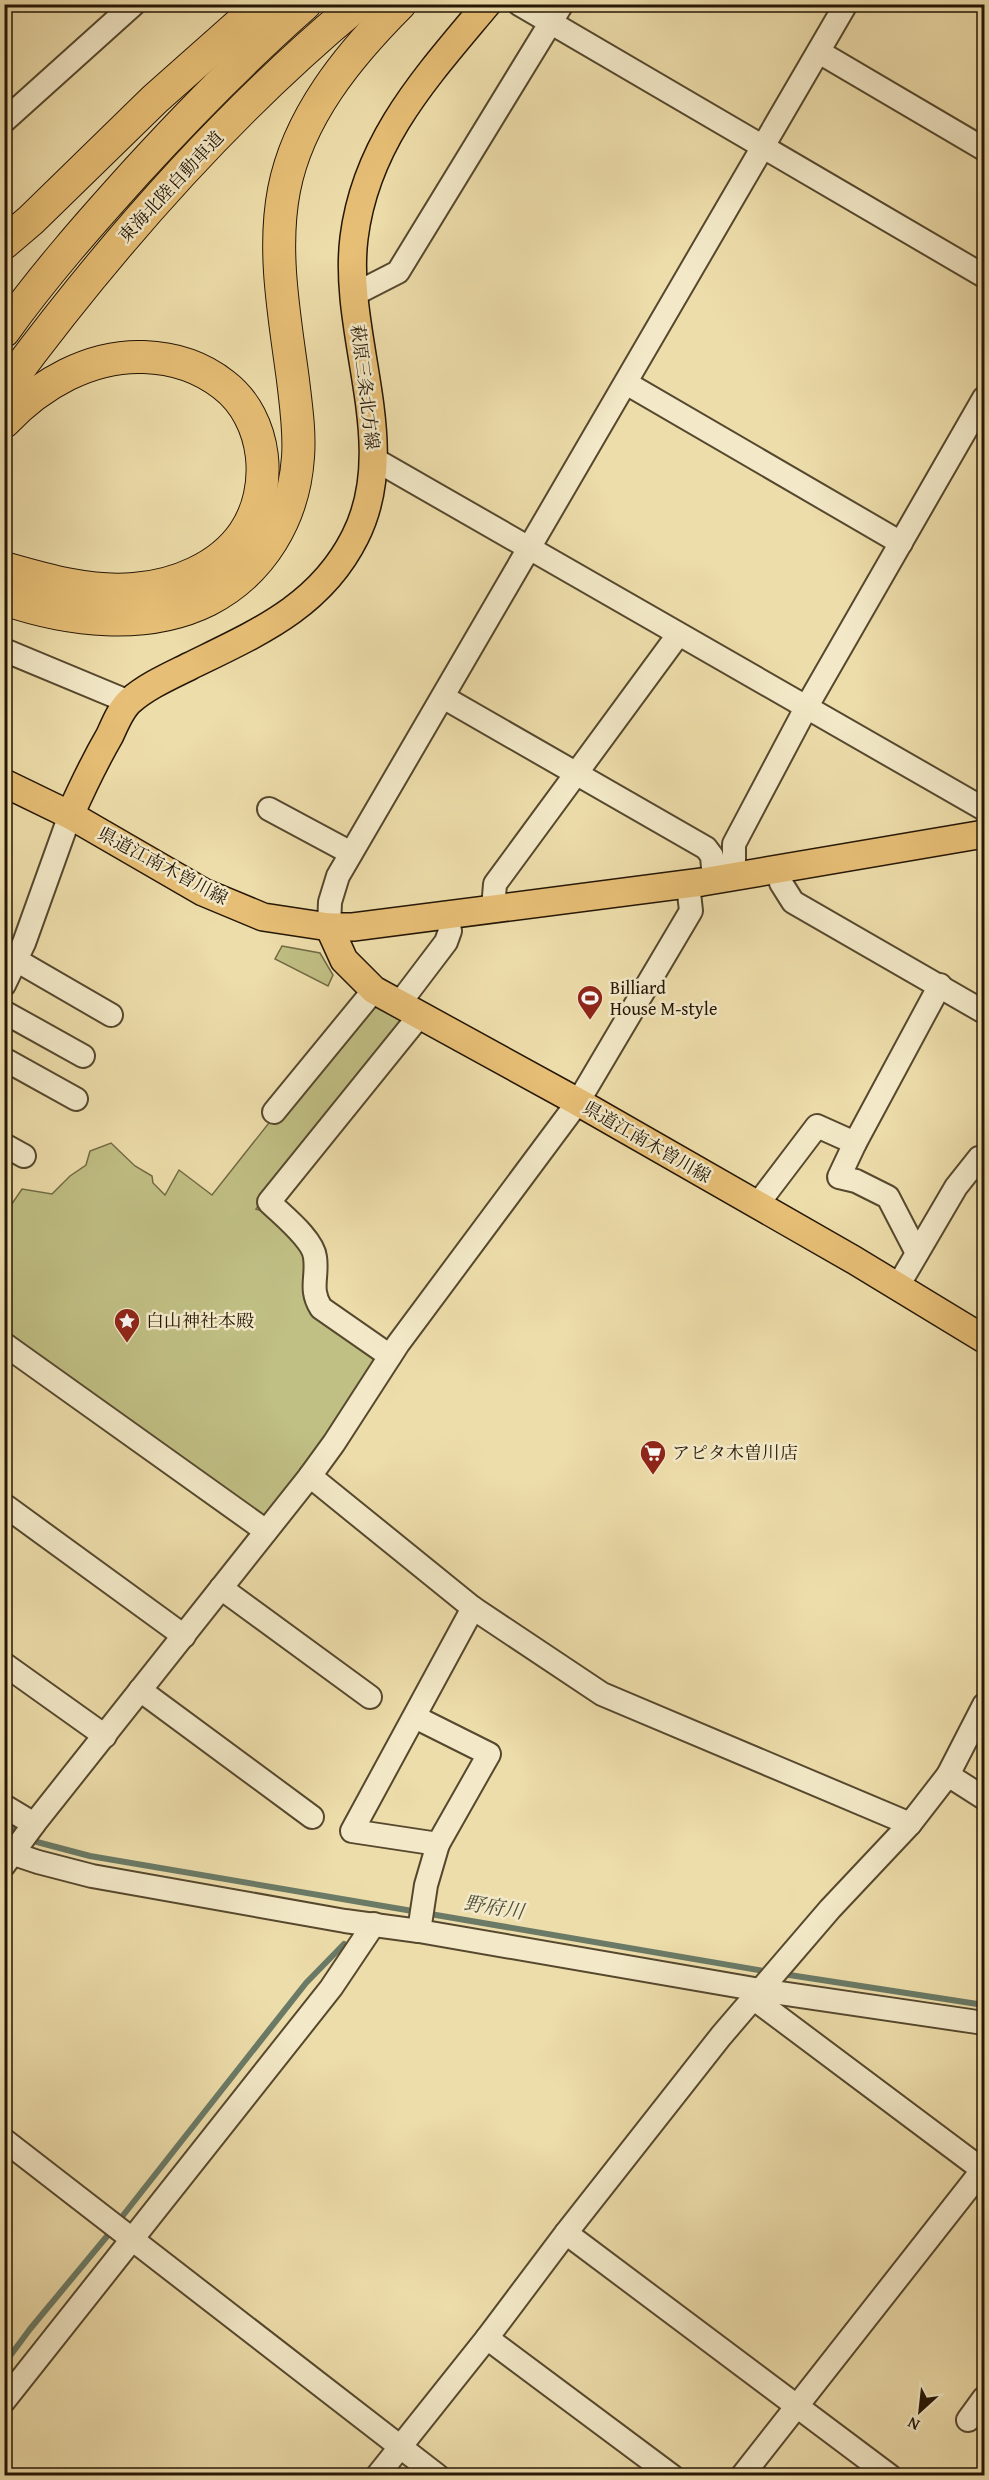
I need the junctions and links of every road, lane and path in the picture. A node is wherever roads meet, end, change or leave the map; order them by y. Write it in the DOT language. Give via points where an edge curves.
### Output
graph roads {
  1 [pos="262,4"];
  2 [pos="305,4"];
  3 [pos="358,4"];
  4 [pos="400,4"];
  5 [pos="487,4"];
  6 [pos="519,4"];
  7 [pos="846,4"];
  8 [pos="123,7"];
  9 [pos="557,14"];
  10 [pos="819,52"];
  11 [pos="4,121"];
  12 [pos="763,147"];
  13 [pos="984,149"];
  14 [pos="4,243"];
  15 [pos="984,276"];
  16 [pos="353,295"];
  17 [pos="4,331"];
  18 [pos="626,384"];
  19 [pos="4,388"];
  20 [pos="984,398"];
  21 [pos="4,422"];
  22 [pos="374,459"];
  23 [pos="901,543"];
  24 [pos="529,549"];
  25 [pos="4,568"];
  26 [pos="4,599"];
  27 [pos="678,635"];
  28 [pos="4,650"];
  29 [pos="443,697"];
  30 [pos="129,702"];
  31 [pos="807,706"];
  32 [pos="577,775"];
  33 [pos="4,783"];
  34 [pos="268,809"];
  35 [pos="984,809"];
  36 [pos="70,815"];
  37 [pos="984,834"];
  38 [pos="351,853"];
  39 [pos="778,869"];
  40 [pos="724,877"];
  41 [pos="688,884"];
  42 [pos="493,909"];
  43 [pos="447,916"];
  44 [pos="329,927"];
  45 [pos="16,960"];
  46 [pos="4,985"];
  47 [pos="940,985"];
  48 [pos="374,990"];
  49 [pos="410,1010"];
  50 [pos="4,1012"];
  51 [pos="984,1012"];
  52 [pos="111,1015"];
  53 [pos="83,1056"];
  54 [pos="4,1059"];
  55 [pos="76,1099"];
  56 [pos="578,1102"];
  57 [pos="274,1112"];
  58 [pos="855,1143"];
  59 [pos="4,1145"];
  60 [pos="24,1156"];
  61 [pos="978,1167"];
  62 [pos="757,1205"];
  63 [pos="916,1254"];
  64 [pos="898,1286"];
  65 [pos="984,1339"];
  66 [pos="4,1344"];
  67 [pos="390,1356"];
  68 [pos="310,1476"];
  69 [pos="4,1505"];
  70 [pos="266,1531"];
  71 [pos="221,1588"];
  72 [pos="472,1608"];
  73 [pos="184,1636"];
  74 [pos="4,1664"];
  75 [pos="140,1690"];
  76 [pos="370,1697"];
  77 [pos="984,1705"];
  78 [pos="415,1716"];
  79 [pos="105,1736"];
  80 [pos="948,1775"];
  81 [pos="984,1798"];
  82 [pos="4,1806"];
  83 [pos="312,1817"];
  84 [pos="910,1824"];
  85 [pos="18,1844"];
  86 [pos="438,1844"];
  87 [pos="421,1918"];
  88 [pos="374,1924"];
  89 [pos="759,1991"];
  90 [pos="984,2023"];
  91 [pos="4,2140"];
  92 [pos="984,2169"];
  93 [pos="566,2233"];
  94 [pos="133,2238"];
  95 [pos="487,2338"];
  96 [pos="984,2398"];
  97 [pos="4,2401"];
  98 [pos="796,2406"];
  99 [pos="968,2420"];
  100 [pos="400,2446"];
  101 [pos="377,2475"];
  102 [pos="438,2475"];
  103 [pos="672,2475"];
  104 [pos="742,2475"];
  105 [pos="890,2475"];
  1 -- 14 [label="highway" via="155,99"];
  2 -- 17 [label="highway, 東海北陸自動車道" via="180,124 100,212"];
  3 -- 19 [label="highway, 東海北陸自動車道" via="308,46 130,228"];
  4 -- 26 [label="highway" via="348,61 307,123 292,156 280,226 280,271 298,422 298,457 293,494 268,548 249,572 227,590 196,606 158,616 71,616"];
  5 -- 16 [label="main road, 萩原三条北方線" via="407,103 378,153 354,239"];
  6 -- 9 [label="street"];
  7 -- 10 [label="street"];
  8 -- 11 [label="street"];
  9 -- 12 [label="street"];
  9 -- 16 [label="street" via="398,272"];
  10 -- 12 [label="street"];
  10 -- 13 [label="street"];
  12 -- 15 [label="street"];
  12 -- 18 [label="street"];
  16 -- 22 [label="main road, 萩原三条北方線"];
  18 -- 23 [label="street"];
  18 -- 24 [label="street"];
  20 -- 23 [label="street"];
  21 -- 25 [label="highway" via="40,390 86,366 112,358 163,358 207,374 241,404 256,430 263,459 263,483 244,533 225,554 199,572 167,584 133,590 93,588"];
  22 -- 24 [label="street"];
  22 -- 30 [label="main road, 萩原三条北方線" via="366,511 342,561 324,583 282,618"];
  23 -- 31 [label="street"];
  24 -- 27 [label="street"];
  24 -- 29 [label="street"];
  27 -- 31 [label="street"];
  27 -- 32 [label="street"];
  28 -- 30 [label="street"];
  29 -- 32 [label="street"];
  29 -- 38 [label="street"];
  30 -- 36 [label="main road, 萩原三条北方線"];
  31 -- 35 [label="street"];
  31 -- 40 [label="street" via="734,844"];
  32 -- 40 [label="street" via="706,848"];
  32 -- 42 [label="street" via="495,884"];
  33 -- 36 [label="main road, 県道江南木曽川線"];
  34 -- 38 [label="street"];
  36 -- 44 [label="main road, 県道江南木曽川線" via="203,892 262,917"];
  36 -- 45 [label="street"];
  37 -- 39 [label="main road, 県道江南木曽川線"];
  38 -- 44 [label="street" via="332,894"];
  39 -- 40 [label="main road, 県道江南木曽川線"];
  39 -- 47 [label="street" via="781,883 793,902"];
  40 -- 41 [label="main road, 県道江南木曽川線"];
  41 -- 42 [label="main road, 県道江南木曽川線"];
  41 -- 56 [label="street" via="691,911"];
  42 -- 43 [label="main road, 県道江南木曽川線"];
  43 -- 44 [label="main road, 県道江南木曽川線"];
  43 -- 49 [label="street" via="450,931 446,942"];
  44 -- 48 [label="main road, 県道江南木曽川線" via="344,960"];
  45 -- 46 [label="street"];
  45 -- 52 [label="street"];
  47 -- 51 [label="street"];
  47 -- 58 [label="street"];
  48 -- 49 [label="main road, 県道江南木曽川線"];
  48 -- 57 [label="street"];
  49 -- 56 [label="main road, 県道江南木曽川線"];
  49 -- 67 [label="street" via="269,1202 310,1243 315,1255 314,1297 321,1308"];
  50 -- 53 [label="street"];
  54 -- 55 [label="street"];
  56 -- 62 [label="main road, 県道江南木曽川線"];
  56 -- 67 [label="street"];
  58 -- 62 [label="street" via="817,1126"];
  58 -- 63 [label="street" via="839,1178 856,1181 888,1197"];
  59 -- 60 [label="street"];
  61 -- 63 [label="street" via="956,1186"];
  62 -- 64 [label="main road, 県道江南木曽川線"];
  63 -- 64 [label="street"];
  64 -- 65 [label="main road, 県道江南木曽川線"];
  66 -- 70 [label="street"];
  67 -- 68 [label="street"];
  68 -- 70 [label="street"];
  68 -- 72 [label="street"];
  69 -- 73 [label="street"];
  70 -- 71 [label="street"];
  71 -- 73 [label="street"];
  71 -- 76 [label="street"];
  72 -- 78 [label="street"];
  72 -- 84 [label="street" via="602,1694"];
  73 -- 75 [label="street"];
  74 -- 79 [label="street"];
  75 -- 79 [label="street"];
  75 -- 83 [label="street"];
  77 -- 80 [label="street"];
  78 -- 86 [label="street" via="489,1754"];
  78 -- 86 [label="street" via="352,1831"];
  79 -- 85 [label="street"];
  80 -- 81 [label="street"];
  80 -- 84 [label="street"];
  82 -- 85 [label="street"];
  84 -- 89 [label="street"];
  85 -- 88 [label="street" via="92,1876"];
  86 -- 87 [label="street"];
  87 -- 88 [label="street"];
  87 -- 89 [label="street"];
  88 -- 94 [label="street" via="331,1988"];
  89 -- 90 [label="street"];
  89 -- 92 [label="street"];
  89 -- 93 [label="street"];
  91 -- 94 [label="street"];
  92 -- 98 [label="street"];
  93 -- 95 [label="street"];
  93 -- 98 [label="street"];
  94 -- 97 [label="street"];
  94 -- 100 [label="street"];
  95 -- 100 [label="street"];
  95 -- 103 [label="street"];
  96 -- 99 [label="street"];
  98 -- 104 [label="street"];
  98 -- 105 [label="street"];
  100 -- 101 [label="street"];
  100 -- 102 [label="street"];
}
